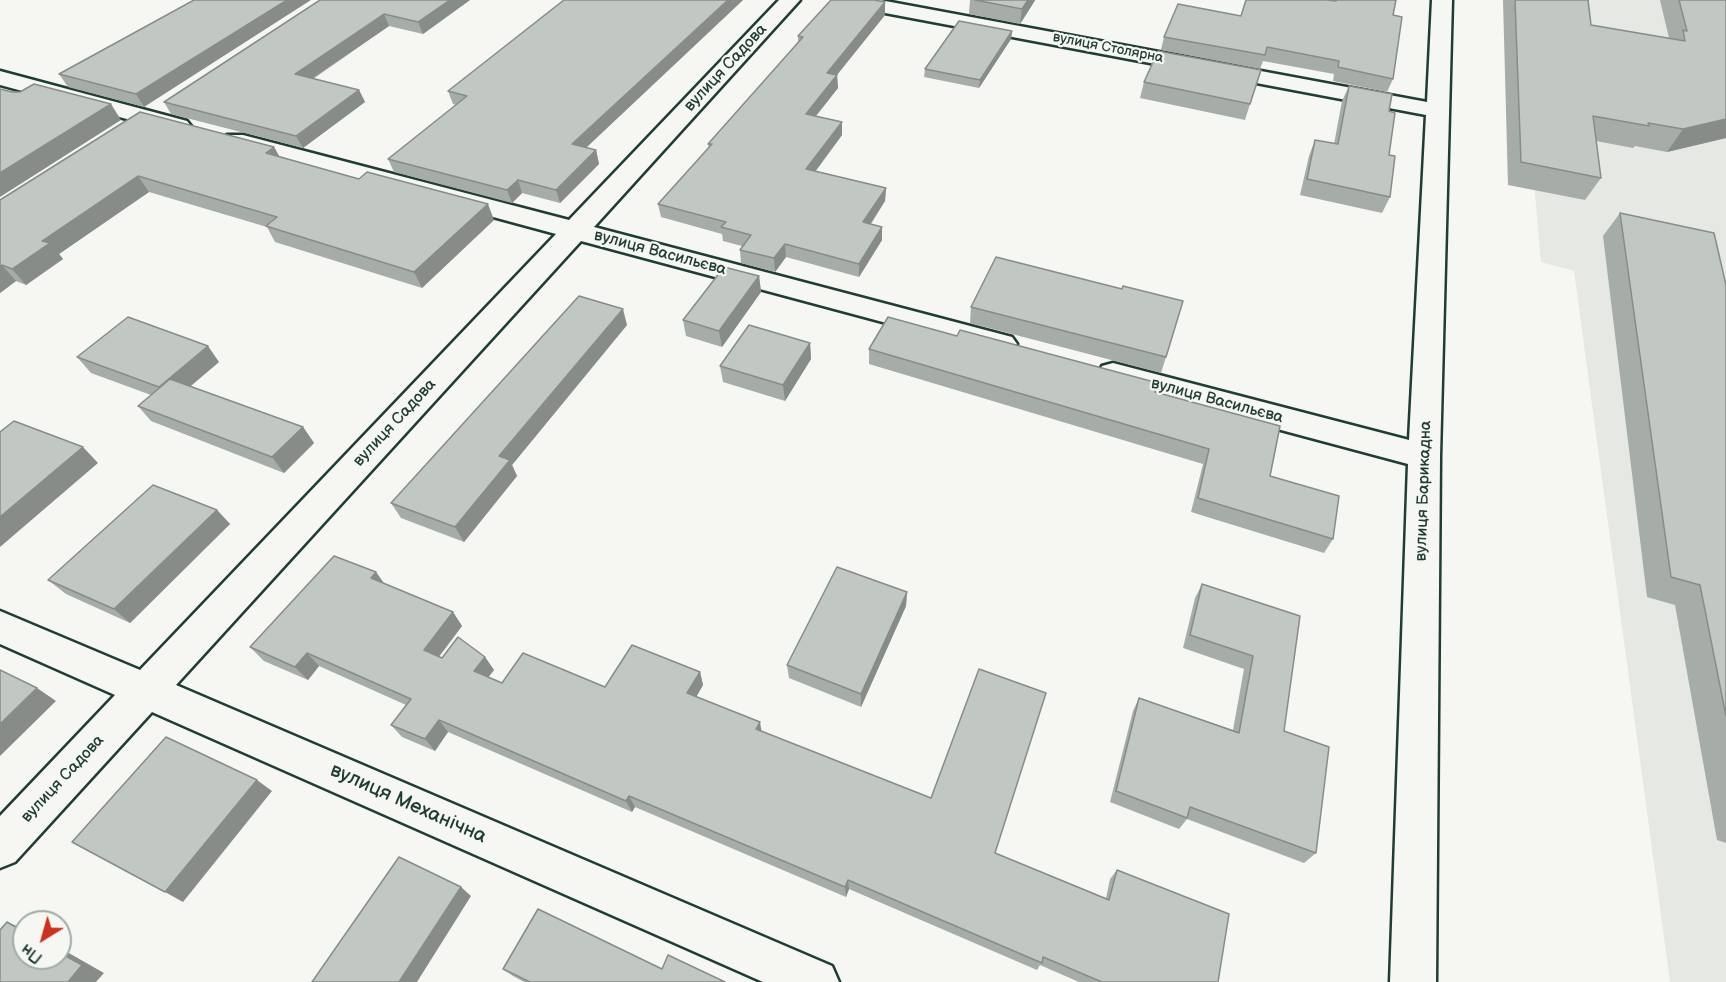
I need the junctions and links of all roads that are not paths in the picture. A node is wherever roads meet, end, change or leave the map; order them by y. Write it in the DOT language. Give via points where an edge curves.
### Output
graph roads {
  1 [pos="790,0"];
  2 [pos="848,0"];
  3 [pos="1442,0"];
  4 [pos="0,78"];
  5 [pos="175,99"];
  6 [pos="1439,111"];
  7 [pos="146,117"];
  8 [pos="117,136"];
  9 [pos="574,231"];
  10 [pos="1024,350"];
  11 [pos="1093,368"];
  12 [pos="1425,456"];
  13 [pos="0,627"];
  14 [pos="146,690"];
  15 [pos="0,847"];
  16 [pos="816,982"];
  17 [pos="1413,982"];
  1 -- 9 [label="street, вулиця Садова"];
  2 -- 6 [label="street, вулиця Столярна"];
  3 -- 6 [label="street, вулиця Барикадна"];
  4 -- 7 [label="street, вулиця Васильєва"];
  5 -- 7 [label="street"];
  6 -- 12 [label="street, вулиця Барикадна"];
  7 -- 8 [label="street"];
  7 -- 9 [label="street, вулиця Васильєва"];
  9 -- 10 [label="street, вулиця Васильєва"];
  9 -- 14 [label="street, вулиця Садова"];
  11 -- 12 [label="street, вулиця Васильєва"];
  12 -- 17 [label="street, вулиця Барикадна"];
  13 -- 14 [label="street, вулиця Механічна"];
  14 -- 15 [label="street, вулиця Садова"];
  14 -- 16 [label="street, вулиця Механічна"];
}
